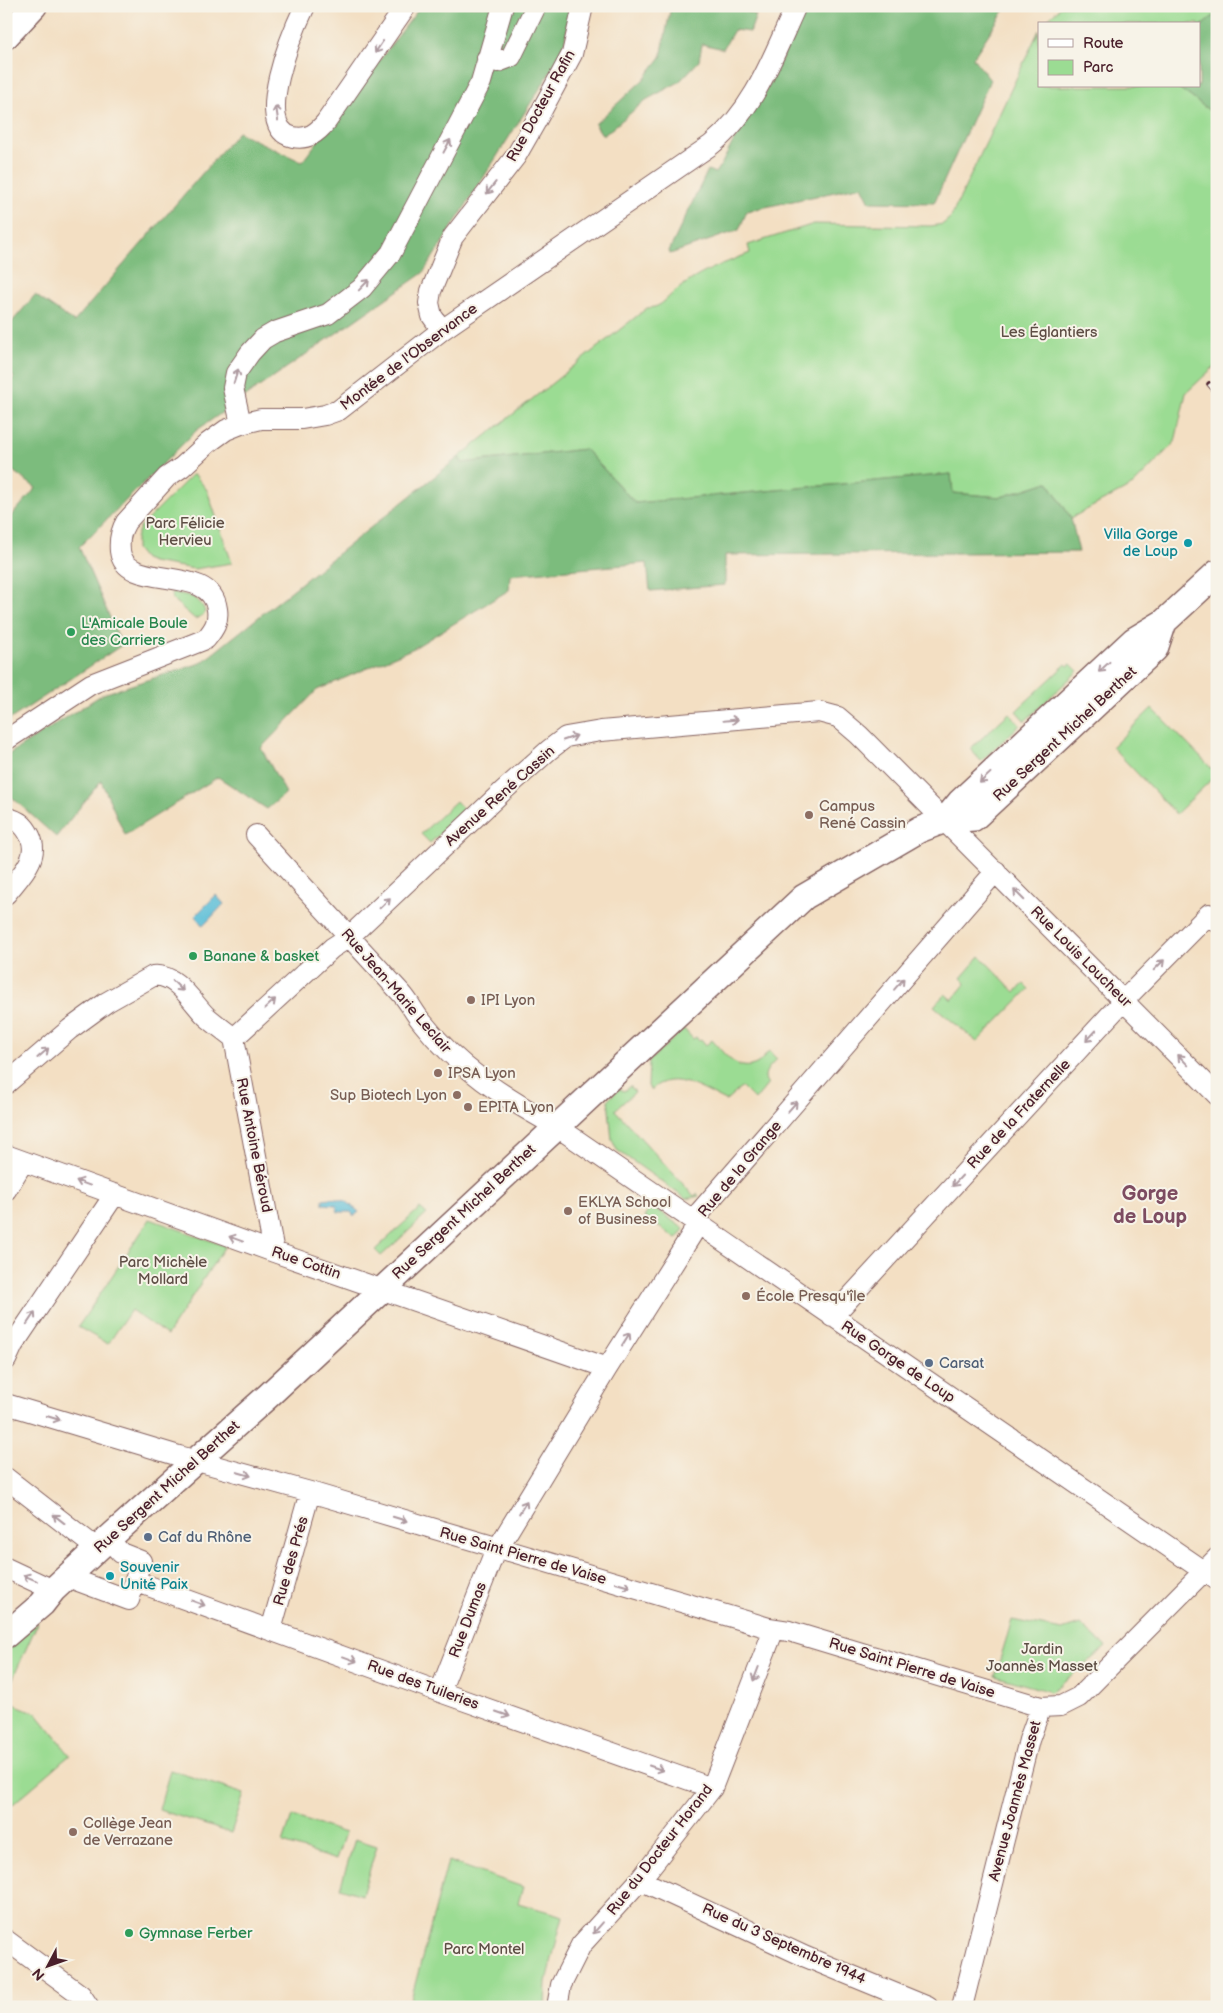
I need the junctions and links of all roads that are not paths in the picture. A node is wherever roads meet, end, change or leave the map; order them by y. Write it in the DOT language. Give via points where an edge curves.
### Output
graph roads {
  1 [pos="34,6"];
  2 [pos="305,6"];
  3 [pos="406,6"];
  4 [pos="503,6"];
  5 [pos="536,6"];
  6 [pos="583,6"];
  7 [pos="796,6"];
  8 [pos="6,36"];
  9 [pos="487,58"];
  10 [pos="442,330"];
  11 [pos="239,417"];
  12 [pos="1217,573"];
  13 [pos="6,740"];
  14 [pos="6,817"];
  15 [pos="945,820"];
  16 [pos="256,835"];
  17 [pos="996,871"];
  18 [pos="6,894"];
  19 [pos="1213,918"];
  20 [pos="349,937"];
  21 [pos="1124,1000"];
  22 [pos="234,1038"];
  23 [pos="6,1084"];
  24 [pos="1217,1095"];
  25 [pos="556,1126"];
  26 [pos="15,1158"];
  27 [pos="6,1190"];
  28 [pos="115,1194"];
  29 [pos="696,1224"];
  30 [pos="274,1252"];
  31 [pos="381,1290"];
  32 [pos="832,1317"];
  33 [pos="6,1360"];
  34 [pos="606,1370"];
  35 [pos="6,1404"];
  36 [pos="197,1460"];
  37 [pos="6,1478"];
  38 [pos="310,1492"];
  39 [pos="102,1544"];
  40 [pos="498,1549"];
  41 [pos="6,1568"];
  42 [pos="1213,1570"];
  43 [pos="72,1572"];
  44 [pos="135,1580"];
  45 [pos="53,1590"];
  46 [pos="774,1629"];
  47 [pos="271,1630"];
  48 [pos="6,1635"];
  49 [pos="440,1692"];
  50 [pos="1041,1707"];
  51 [pos="712,1788"];
  52 [pos="640,1880"];
  53 [pos="6,1940"];
  54 [pos="89,2007"];
  55 [pos="557,2007"];
  56 [pos="928,2007"];
  57 [pos="962,2007"];
  1 -- 8 [label="main road"];
  3 -- 2 [label="street, one-way" via="326,122 311,136 300,138 289,136 282,130 275,105 291,36"];
  4 -- 9 [label="street"];
  5 -- 9 [label="street" via="511,57 498,62"];
  6 -- 10 [label="street, Rue Docteur Rafin, one-way" via="572,54 536,121 516,156 453,237 429,303 432,316"];
  7 -- 10 [label="street, Montée de l'Observance" via="760,84 726,132"];
  11 -- 9 [label="street, one-way" via="233,388 236,373 263,339 328,314 362,288 391,254 481,82"];
  10 -- 11 [label="street, Montée de l'Observance" via="346,403"];
  11 -- 13 [label="street" via="221,420 196,438 173,464 167,477 126,522 119,541 120,555 136,571 191,582 211,594 217,604 215,628 206,639 91,684"];
  12 -- 15 [label="main road, Rue Sergent Michel Berthet" via="1164,622 1134,640 960,802"];
  14 -- 18 [label="street" via="25,826 34,845 30,862"];
  15 -- 17 [label="street, Rue Louis Loucheur"];
  20 -- 15 [label="street, Avenue René Cassin, one-way" via="503,791 566,737 819,712 838,717 860,735"];
  15 -- 25 [label="main road, Rue Sergent Michel Berthet" via="919,830 804,897"];
  16 -- 20 [label="street, Rue Jean-Marie Leclair"];
  21 -- 17 [label="street, Rue Louis Loucheur, one-way"];
  29 -- 17 [label="street, Rue de la Grange, one-way" via="698,1214"];
  21 -- 19 [label="street, Rue de la Fraternelle, one-way"];
  22 -- 20 [label="street, Avenue René Cassin, one-way" via="332,948"];
  20 -- 25 [label="street, Rue Jean-Marie Leclair" via="412,1005 421,1021 471,1072"];
  24 -- 21 [label="street, Rue Louis Loucheur, one-way"];
  21 -- 32 [label="street, Rue de la Fraternelle, one-way"];
  23 -- 22 [label="street, one-way" via="70,1029 107,1002 153,976 172,980 207,1017"];
  22 -- 30 [label="street, Rue Antoine Béroud"];
  25 -- 29 [label="street, Rue Gorge de Loup"];
  25 -- 31 [label="main road, Rue Sergent Michel Berthet"];
  26 -- 27 [label="street"];
  28 -- 26 [label="street, Rue Cottin, one-way"];
  30 -- 28 [label="street, Rue Cottin, one-way"];
  33 -- 28 [label="street, one-way"];
  29 -- 32 [label="street, Rue Gorge de Loup"];
  34 -- 29 [label="street, Rue de la Grange, one-way"];
  30 -- 31 [label="street, Rue Cottin"];
  31 -- 34 [label="street, Rue Cottin"];
  31 -- 36 [label="main road, Rue Sergent Michel Berthet"];
  32 -- 42 [label="street, Rue Gorge de Loup"];
  40 -- 34 [label="street, Rue de la Grange, one-way"];
  35 -- 36 [label="street, Rue Saint Pierre de Vaise, one-way"];
  36 -- 38 [label="street, Rue Saint Pierre de Vaise, one-way"];
  36 -- 39 [label="main road, Rue Sergent Michel Berthet"];
  39 -- 37 [label="street, one-way" via="91,1544"];
  38 -- 40 [label="street, Rue Saint Pierre de Vaise, one-way"];
  38 -- 47 [label="street, Rue des Prés"];
  39 -- 43 [label="main road, Rue Sergent Michel Berthet"];
  39 -- 44 [label="street" via="141,1560"];
  40 -- 46 [label="street, Rue Saint Pierre de Vaise, one-way"];
  40 -- 49 [label="street, Rue Dumas"];
  45 -- 41 [label="street, one-way"];
  42 -- 50 [label="street, Avenue Joannès Masset" via="1078,1697 1061,1706"];
  43 -- 44 [label="street" via="78,1581 129,1600"];
  43 -- 45 [label="main road, Rue Sergent Michel Berthet"];
  44 -- 47 [label="street, Rue des Tuileries, one-way"];
  45 -- 48 [label="main road, Rue Sergent Michel Berthet" via="42,1604"];
  46 -- 50 [label="street, Rue Saint Pierre de Vaise" via="797,1633"];
  46 -- 51 [label="street, Rue du Docteur Horand, one-way"];
  47 -- 49 [label="street, Rue des Tuileries, one-way"];
  49 -- 51 [label="street, Rue des Tuileries, one-way"];
  50 -- 57 [label="street, Avenue Joannès Masset"];
  51 -- 52 [label="street, Rue du Docteur Horand"];
  52 -- 55 [label="street, Rue du Docteur Horand, one-way" via="581,1945 561,1985"];
  52 -- 56 [label="street, Rue du 3 Septembre 1944" via="806,1957"];
  53 -- 54 [label="street" via="81,1995"];
}
